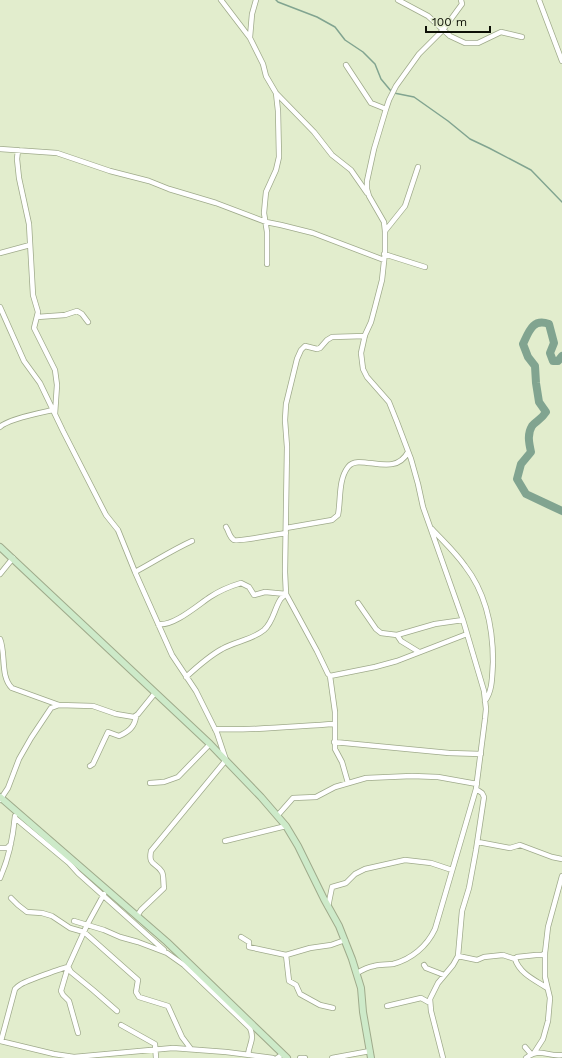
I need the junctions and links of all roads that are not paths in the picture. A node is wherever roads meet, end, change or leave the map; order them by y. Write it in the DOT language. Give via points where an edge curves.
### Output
graph roads {
  1 [pos="222,0"];
  2 [pos="256,0"];
  3 [pos="398,0"];
  4 [pos="466,0"];
  5 [pos="539,0"];
  6 [pos="461,2"];
  7 [pos="443,30"];
  8 [pos="522,36"];
  9 [pos="250,38"];
  10 [pos="562,61"];
  11 [pos="346,65"];
  12 [pos="276,93"];
  13 [pos="386,109"];
  14 [pos="0,149"];
  15 [pos="18,150"];
  16 [pos="418,167"];
  17 [pos="369,196"];
  18 [pos="266,222"];
  19 [pos="385,231"];
  20 [pos="30,245"];
  21 [pos="0,252"];
  22 [pos="384,254"];
  23 [pos="384,260"];
  24 [pos="267,264"];
  25 [pos="425,267"];
  26 [pos="0,307"];
  27 [pos="37,317"];
  28 [pos="88,322"];
  29 [pos="364,336"];
  30 [pos="54,412"];
  31 [pos="0,427"];
  32 [pos="408,452"];
  33 [pos="430,526"];
  34 [pos="226,527"];
  35 [pos="286,530"];
  36 [pos="192,541"];
  37 [pos="0,547"];
  38 [pos="13,558"];
  39 [pos="135,572"];
  40 [pos="0,574"];
  41 [pos="286,594"];
  42 [pos="358,603"];
  43 [pos="463,620"];
  44 [pos="158,624"];
  45 [pos="467,634"];
  46 [pos="397,635"];
  47 [pos="0,639"];
  48 [pos="419,652"];
  49 [pos="186,676"];
  50 [pos="330,676"];
  51 [pos="155,693"];
  52 [pos="485,701"];
  53 [pos="59,705"];
  54 [pos="136,716"];
  55 [pos="335,724"];
  56 [pos="215,730"];
  57 [pos="334,742"];
  58 [pos="210,744"];
  59 [pos="481,754"];
  60 [pos="226,760"];
  61 [pos="90,766"];
  62 [pos="150,783"];
  63 [pos="348,783"];
  64 [pos="477,784"];
  65 [pos="476,789"];
  66 [pos="1,798"];
  67 [pos="16,810"];
  68 [pos="278,815"];
  69 [pos="15,818"];
  70 [pos="286,826"];
  71 [pos="225,841"];
  72 [pos="478,842"];
  73 [pos="12,843"];
  74 [pos="0,848"];
  75 [pos="562,859"];
  76 [pos="452,870"];
  77 [pos="562,876"];
  78 [pos="0,878"];
  79 [pos="107,889"];
  80 [pos="103,895"];
  81 [pos="11,898"];
  82 [pos="328,907"];
  83 [pos="137,916"];
  84 [pos="74,921"];
  85 [pos="87,924"];
  86 [pos="84,932"];
  87 [pos="242,937"];
  88 [pos="345,940"];
  89 [pos="167,953"];
  90 [pos="544,953"];
  91 [pos="286,955"];
  92 [pos="458,956"];
  93 [pos="515,959"];
  94 [pos="424,965"];
  95 [pos="68,967"];
  96 [pos="357,973"];
  97 [pos="444,975"];
  98 [pos="547,988"];
  99 [pos="430,1003"];
  100 [pos="387,1006"];
  101 [pos="333,1008"];
  102 [pos="117,1011"];
  103 [pos="121,1025"];
  104 [pos="78,1033"];
  105 [pos="0,1041"];
  106 [pos="525,1047"];
  107 [pos="156,1049"];
  108 [pos="191,1049"];
  109 [pos="370,1051"];
  110 [pos="532,1054"];
  111 [pos="248,1055"];
  112 [pos="562,1055"];
  113 [pos="285,1056"];
  114 [pos="156,1058"];
  115 [pos="273,1058"];
  116 [pos="276,1058"];
  117 [pos="300,1058"];
  118 [pos="305,1058"];
  119 [pos="332,1058"];
  120 [pos="371,1058"];
  121 [pos="443,1058"];
  122 [pos="526,1058"];
  1 -- 9 [label="street"];
  2 -- 9 [label="street"];
  3 -- 7 [label="street" via="428,16"];
  4 -- 6 [label="street"];
  5 -- 10 [label="street"];
  6 -- 7 [label="street"];
  7 -- 8 [label="street" via="473,44 501,32"];
  7 -- 13 [label="street" via="419,54 396,86"];
  9 -- 12 [label="street"];
  11 -- 13 [label="street" via="371,103"];
  12 -- 17 [label="street" via="314,132 332,155 351,170"];
  12 -- 18 [label="street" via="279,157 266,192"];
  13 -- 17 [label="street" via="367,181"];
  14 -- 15 [label="street"];
  15 -- 18 [label="street" via="57,153 216,203"];
  15 -- 20 [label="street" via="19,178 28,219"];
  16 -- 19 [label="street" via="402,210"];
  17 -- 19 [label="street" via="381,216"];
  18 -- 23 [label="street" via="313,233"];
  18 -- 24 [label="street"];
  19 -- 22 [label="street"];
  20 -- 21 [label="street"];
  20 -- 27 [label="street" via="32,290"];
  22 -- 23 [label="street"];
  22 -- 25 [label="street"];
  23 -- 29 [label="street" via="372,322"];
  26 -- 30 [label="street" via="24,361 40,382"];
  27 -- 28 [label="street" via="65,315 77,311"];
  27 -- 30 [label="street" via="34,328 36,334 55,370 57,385"];
  29 -- 32 [label="street" via="361,353 363,369 389,402"];
  29 -- 35 [label="street" via="332,337 317,349 305,346 299,354 286,404"];
  30 -- 31 [label="street" via="20,418 4,423"];
  30 -- 39 [label="street" via="106,515 118,530"];
  32 -- 33 [label="street"];
  32 -- 35 [label="street" via="399,463 381,465 361,462 348,466 341,488 338,515 332,520"];
  33 -- 43 [label="street"];
  33 -- 52 [label="street" via="466,566 486,608 493,659 492,682 489,696"];
  34 -- 35 [label="street" via="232,538 238,541"];
  35 -- 41 [label="street"];
  36 -- 39 [label="street"];
  37 -- 38 [label="street"];
  38 -- 40 [label="street"];
  38 -- 51 [label="street"];
  39 -- 44 [label="street"];
  41 -- 44 [label="street" via="265,592 254,595 249,587 241,583 218,592 172,622"];
  41 -- 49 [label="street" via="263,631 249,640 223,648"];
  41 -- 50 [label="street"];
  42 -- 46 [label="street" via="376,629 381,633"];
  43 -- 45 [label="street"];
  43 -- 46 [label="street" via="435,624"];
  44 -- 49 [label="street" via="172,655"];
  45 -- 48 [label="street"];
  45 -- 52 [label="street"];
  46 -- 48 [label="street" via="401,641"];
  47 -- 53 [label="street" via="9,686"];
  48 -- 50 [label="street" via="375,667"];
  49 -- 56 [label="street"];
  50 -- 55 [label="street"];
  51 -- 54 [label="street"];
  51 -- 58 [label="street"];
  52 -- 59 [label="street"];
  53 -- 54 [label="street" via="93,706 116,714"];
  53 -- 66 [label="street" via="51,708 28,743"];
  54 -- 61 [label="street" via="136,721 128,732 119,736 108,732"];
  55 -- 56 [label="street"];
  55 -- 57 [label="street"];
  56 -- 60 [label="street"];
  57 -- 59 [label="street"];
  57 -- 63 [label="street"];
  58 -- 60 [label="street"];
  58 -- 62 [label="street" via="178,777"];
  59 -- 64 [label="street"];
  60 -- 68 [label="street"];
  60 -- 83 [label="street" via="151,851 149,858 163,874 164,888"];
  63 -- 64 [label="street" via="366,778 412,776"];
  63 -- 68 [label="street" via="316,797 294,798"];
  64 -- 65 [label="street"];
  65 -- 72 [label="street" via="482,792 484,797"];
  65 -- 76 [label="street"];
  66 -- 67 [label="street"];
  67 -- 69 [label="street"];
  67 -- 79 [label="street"];
  68 -- 70 [label="street"];
  69 -- 73 [label="street"];
  69 -- 80 [label="street"];
  70 -- 71 [label="street"];
  70 -- 82 [label="street"];
  72 -- 75 [label="street" via="510,848 520,845"];
  72 -- 92 [label="street" via="462,911"];
  73 -- 74 [label="street" via="7,848"];
  73 -- 78 [label="street"];
  76 -- 82 [label="street" via="431,863 405,860 365,869 354,874 346,883 332,887"];
  76 -- 96 [label="street" via="435,929 419,952 401,961 374,966"];
  77 -- 90 [label="street" via="548,927"];
  79 -- 80 [label="street"];
  79 -- 83 [label="street"];
  80 -- 85 [label="street"];
  80 -- 89 [label="street"];
  81 -- 86 [label="street" via="27,912 52,916 70,928"];
  82 -- 88 [label="street"];
  83 -- 113 [label="street"];
  84 -- 85 [label="street"];
  85 -- 86 [label="street"];
  85 -- 89 [label="street"];
  86 -- 95 [label="street"];
  86 -- 108 [label="street" via="138,980 136,992 139,997 168,1006 182,1037"];
  87 -- 91 [label="street" via="249,942 249,948"];
  88 -- 91 [label="street"];
  88 -- 96 [label="street"];
  89 -- 111 [label="street" via="184,964 250,1028 253,1034"];
  90 -- 93 [label="street"];
  90 -- 98 [label="street"];
  91 -- 101 [label="street" via="289,981 296,985 300,994 320,1005"];
  92 -- 93 [label="street" via="477,960 503,955"];
  92 -- 97 [label="street" via="454,965"];
  93 -- 98 [label="street" via="525,975"];
  94 -- 97 [label="street"];
  95 -- 102 [label="street"];
  95 -- 104 [label="street" via="61,990 69,1001"];
  95 -- 105 [label="street" via="19,985 15,989"];
  96 -- 109 [label="street"];
  97 -- 99 [label="street" via="434,988"];
  98 -- 110 [label="street" via="550,998 548,1020 542,1039"];
  99 -- 100 [label="street" via="420,998"];
  99 -- 121 [label="street"];
  103 -- 107 [label="street" via="156,1044"];
  105 -- 107 [label="street" via="54,1054 74,1056"];
  106 -- 110 [label="street"];
  107 -- 108 [label="street"];
  107 -- 114 [label="street"];
  108 -- 111 [label="street"];
  109 -- 119 [label="street"];
  109 -- 120 [label="street"];
  110 -- 112 [label="street"];
  110 -- 122 [label="street"];
  111 -- 115 [label="street"];
  113 -- 116 [label="street"];
  117 -- 118 [label="street"];
}
